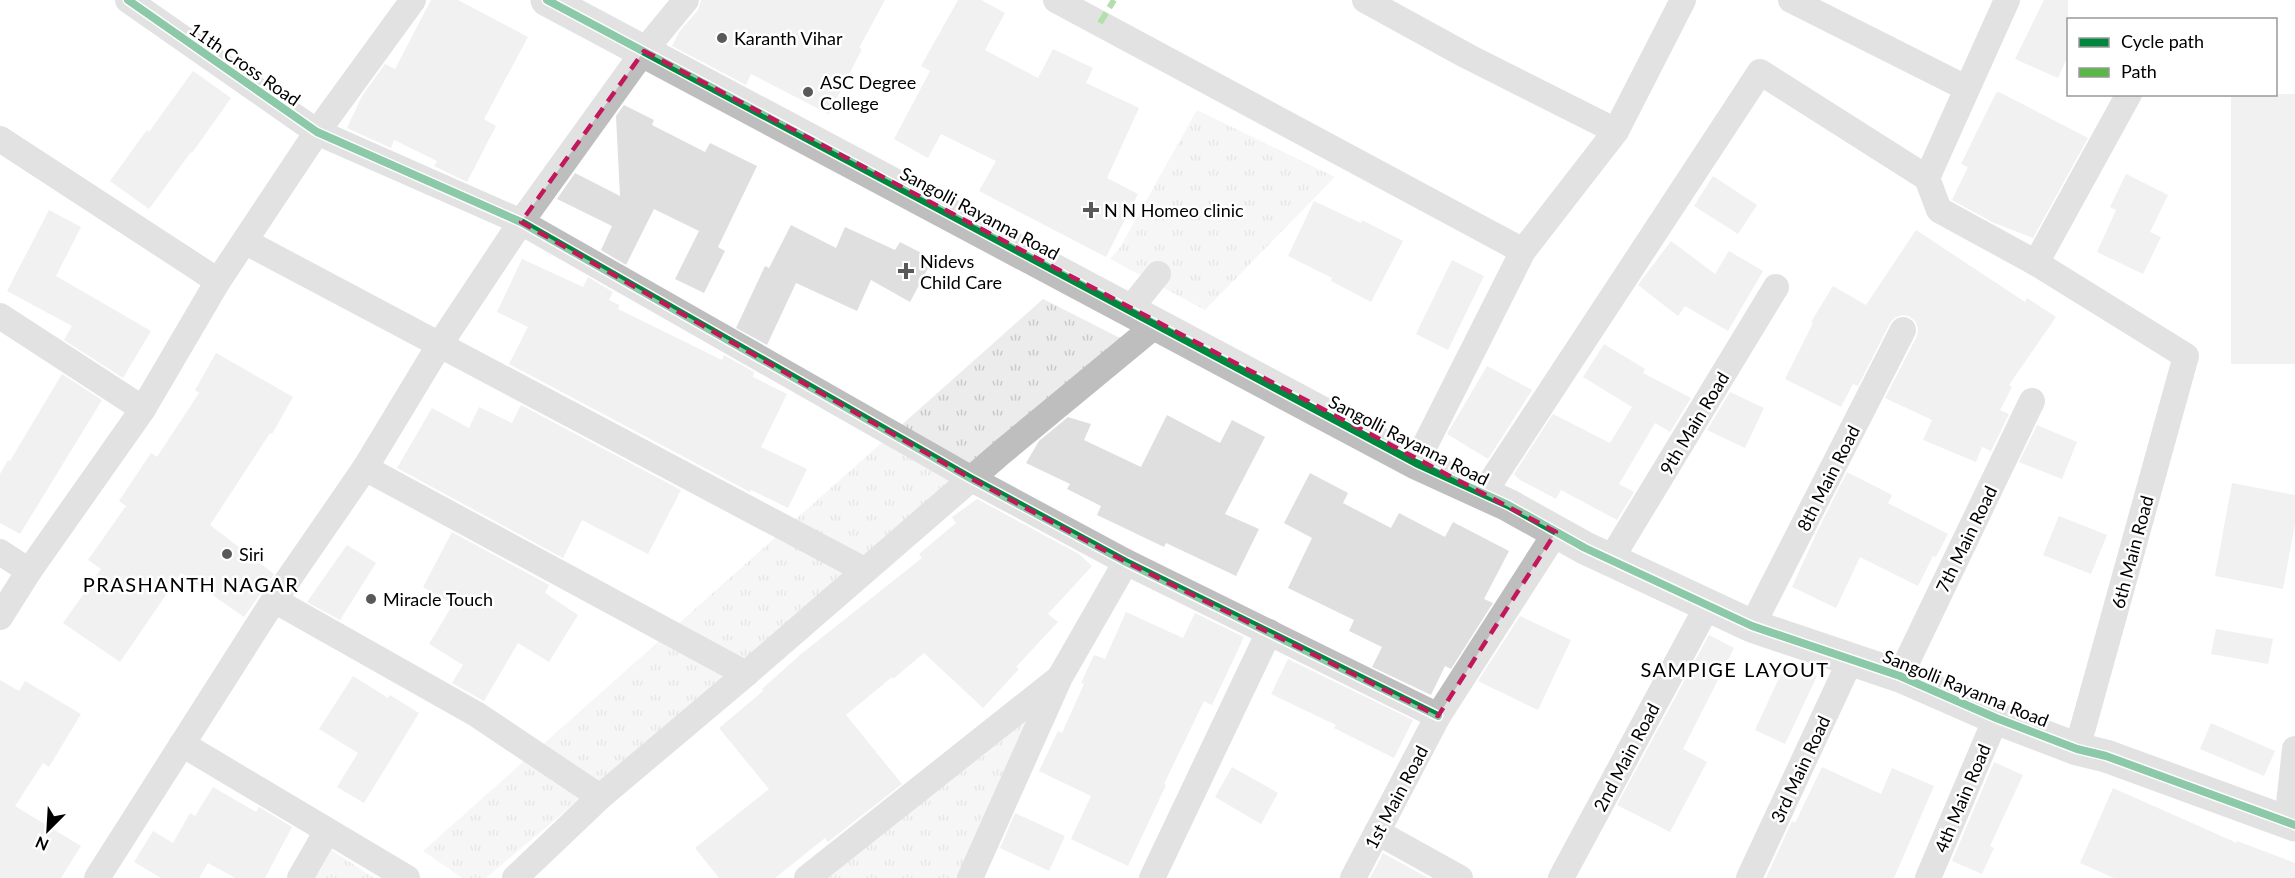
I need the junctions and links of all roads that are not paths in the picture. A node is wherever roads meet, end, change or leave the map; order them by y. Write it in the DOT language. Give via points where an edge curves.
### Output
graph roads {
  1 [pos="128,0"];
  2 [pos="413,0"];
  3 [pos="547,0"];
  4 [pos="686,0"];
  5 [pos="1056,0"];
  6 [pos="1365,0"];
  7 [pos="1683,0"];
  8 [pos="1791,0"];
  9 [pos="2007,0"];
  10 [pos="644,51"];
  11 [pos="1966,88"];
  12 [pos="2129,96"];
  13 [pos="1616,130"];
  14 [pos="316,132"];
  15 [pos="0,139"];
  16 [pos="1927,178"];
  17 [pos="521,222"];
  18 [pos="246,242"];
  19 [pos="1523,251"];
  20 [pos="2036,263"];
  21 [pos="1158,274"];
  22 [pos="218,281"];
  23 [pos="1776,287"];
  24 [pos="0,316"];
  25 [pos="1144,316"];
  26 [pos="1903,330"];
  27 [pos="440,344"];
  28 [pos="2032,401"];
  29 [pos="143,409"];
  30 [pos="1416,463"];
  31 [pos="365,468"];
  32 [pos="970,478"];
  33 [pos="1483,494"];
  34 [pos="1556,532"];
  35 [pos="0,552"];
  36 [pos="1611,559"];
  37 [pos="1126,562"];
  38 [pos="29,570"];
  39 [pos="864,570"];
  40 [pos="274,600"];
  41 [pos="1708,605"];
  42 [pos="0,617"];
  43 [pos="1752,626"];
  44 [pos="1269,632"];
  45 [pos="1851,659"];
  46 [pos="746,674"];
  47 [pos="1900,676"];
  48 [pos="1060,677"];
  49 [pos="1438,716"];
  50 [pos="1996,718"];
  51 [pos="182,744"];
  52 [pos="2078,749"];
  53 [pos="2295,749"];
  54 [pos="600,797"];
  55 [pos="2291,823"];
  56 [pos="327,831"];
  57 [pos="1377,832"];
  58 [pos="1936,876"];
  59 [pos="97,878"];
  60 [pos="300,878"];
  61 [pos="407,878"];
  62 [pos="515,878"];
  63 [pos="807,878"];
  64 [pos="970,878"];
  65 [pos="1152,878"];
  66 [pos="1353,878"];
  67 [pos="1460,878"];
  68 [pos="1561,878"];
  69 [pos="1749,878"];
  1 -- 14 [label="street, 11th Cross Road"];
  2 -- 14 [label="street"];
  3 -- 10 [label="street, Sangolli Rayanna Road"];
  4 -- 10 [label="street"];
  5 -- 19 [label="street"];
  6 -- 13 [label="street"];
  7 -- 13 [label="street"];
  8 -- 11 [label="street"];
  9 -- 11 [label="street"];
  10 -- 17 [label="street"];
  10 -- 25 [label="street, Sangolli Rayanna Road"];
  11 -- 16 [label="street"];
  12 -- 20 [label="street"];
  13 -- 19 [label="street"];
  14 -- 17 [label="street, 11th Cross Road"];
  14 -- 18 [label="street"];
  15 -- 22 [label="street"];
  16 -- 20 [label="street" via="1939,210"];
  16 -- 33 [label="street" via="1760,72"];
  17 -- 27 [label="street"];
  17 -- 32 [label="street, 11th Cross Road"];
  18 -- 22 [label="street"];
  18 -- 27 [label="street"];
  19 -- 30 [label="street"];
  20 -- 52 [label="street, 6th Main Road" via="2186,356"];
  21 -- 25 [label="street"];
  22 -- 29 [label="street"];
  23 -- 36 [label="street, 9th Main Road"];
  24 -- 29 [label="street"];
  25 -- 30 [label="street, Sangolli Rayanna Road"];
  25 -- 32 [label="street"];
  26 -- 43 [label="street, 8th Main Road"];
  27 -- 31 [label="street"];
  27 -- 39 [label="street"];
  28 -- 47 [label="street, 7th Main Road"];
  29 -- 38 [label="street"];
  30 -- 33 [label="street, Sangolli Rayanna Road"];
  31 -- 40 [label="street"];
  31 -- 46 [label="street"];
  32 -- 37 [label="street, 11th Cross Road"];
  32 -- 39 [label="street"];
  33 -- 34 [label="street, Sangolli Rayanna Road"];
  34 -- 36 [label="street, Sangolli Rayanna Road"];
  34 -- 49 [label="street, 1st Main Road"];
  35 -- 38 [label="street"];
  36 -- 41 [label="street, Sangolli Rayanna Road"];
  37 -- 44 [label="street, 11th Cross Road"];
  37 -- 48 [label="street"];
  38 -- 42 [label="street"];
  39 -- 46 [label="street"];
  40 -- 51 [label="street"];
  40 -- 54 [label="street" via="476,714"];
  41 -- 43 [label="street, Sangolli Rayanna Road"];
  41 -- 68 [label="street, 2nd Main Road"];
  43 -- 45 [label="street, Sangolli Rayanna Road"];
  44 -- 49 [label="street, 11th Cross Road"];
  44 -- 65 [label="street"];
  45 -- 47 [label="street, Sangolli Rayanna Road"];
  45 -- 69 [label="street, 3rd Main Road"];
  46 -- 54 [label="street"];
  47 -- 50 [label="street, Sangolli Rayanna Road"];
  48 -- 63 [label="street"];
  48 -- 64 [label="street"];
  49 -- 57 [label="street, 1st Main Road"];
  50 -- 52 [label="street, Sangolli Rayanna Road"];
  50 -- 58 [label="street, 4th Main Road"];
  51 -- 56 [label="street"];
  51 -- 59 [label="street"];
  52 -- 55 [label="street, Sangolli Rayanna Road"];
  53 -- 55 [label="street"];
  54 -- 62 [label="street"];
  56 -- 60 [label="street"];
  56 -- 61 [label="street"];
  57 -- 66 [label="street, 1st Main Road"];
  57 -- 67 [label="street"];
}
